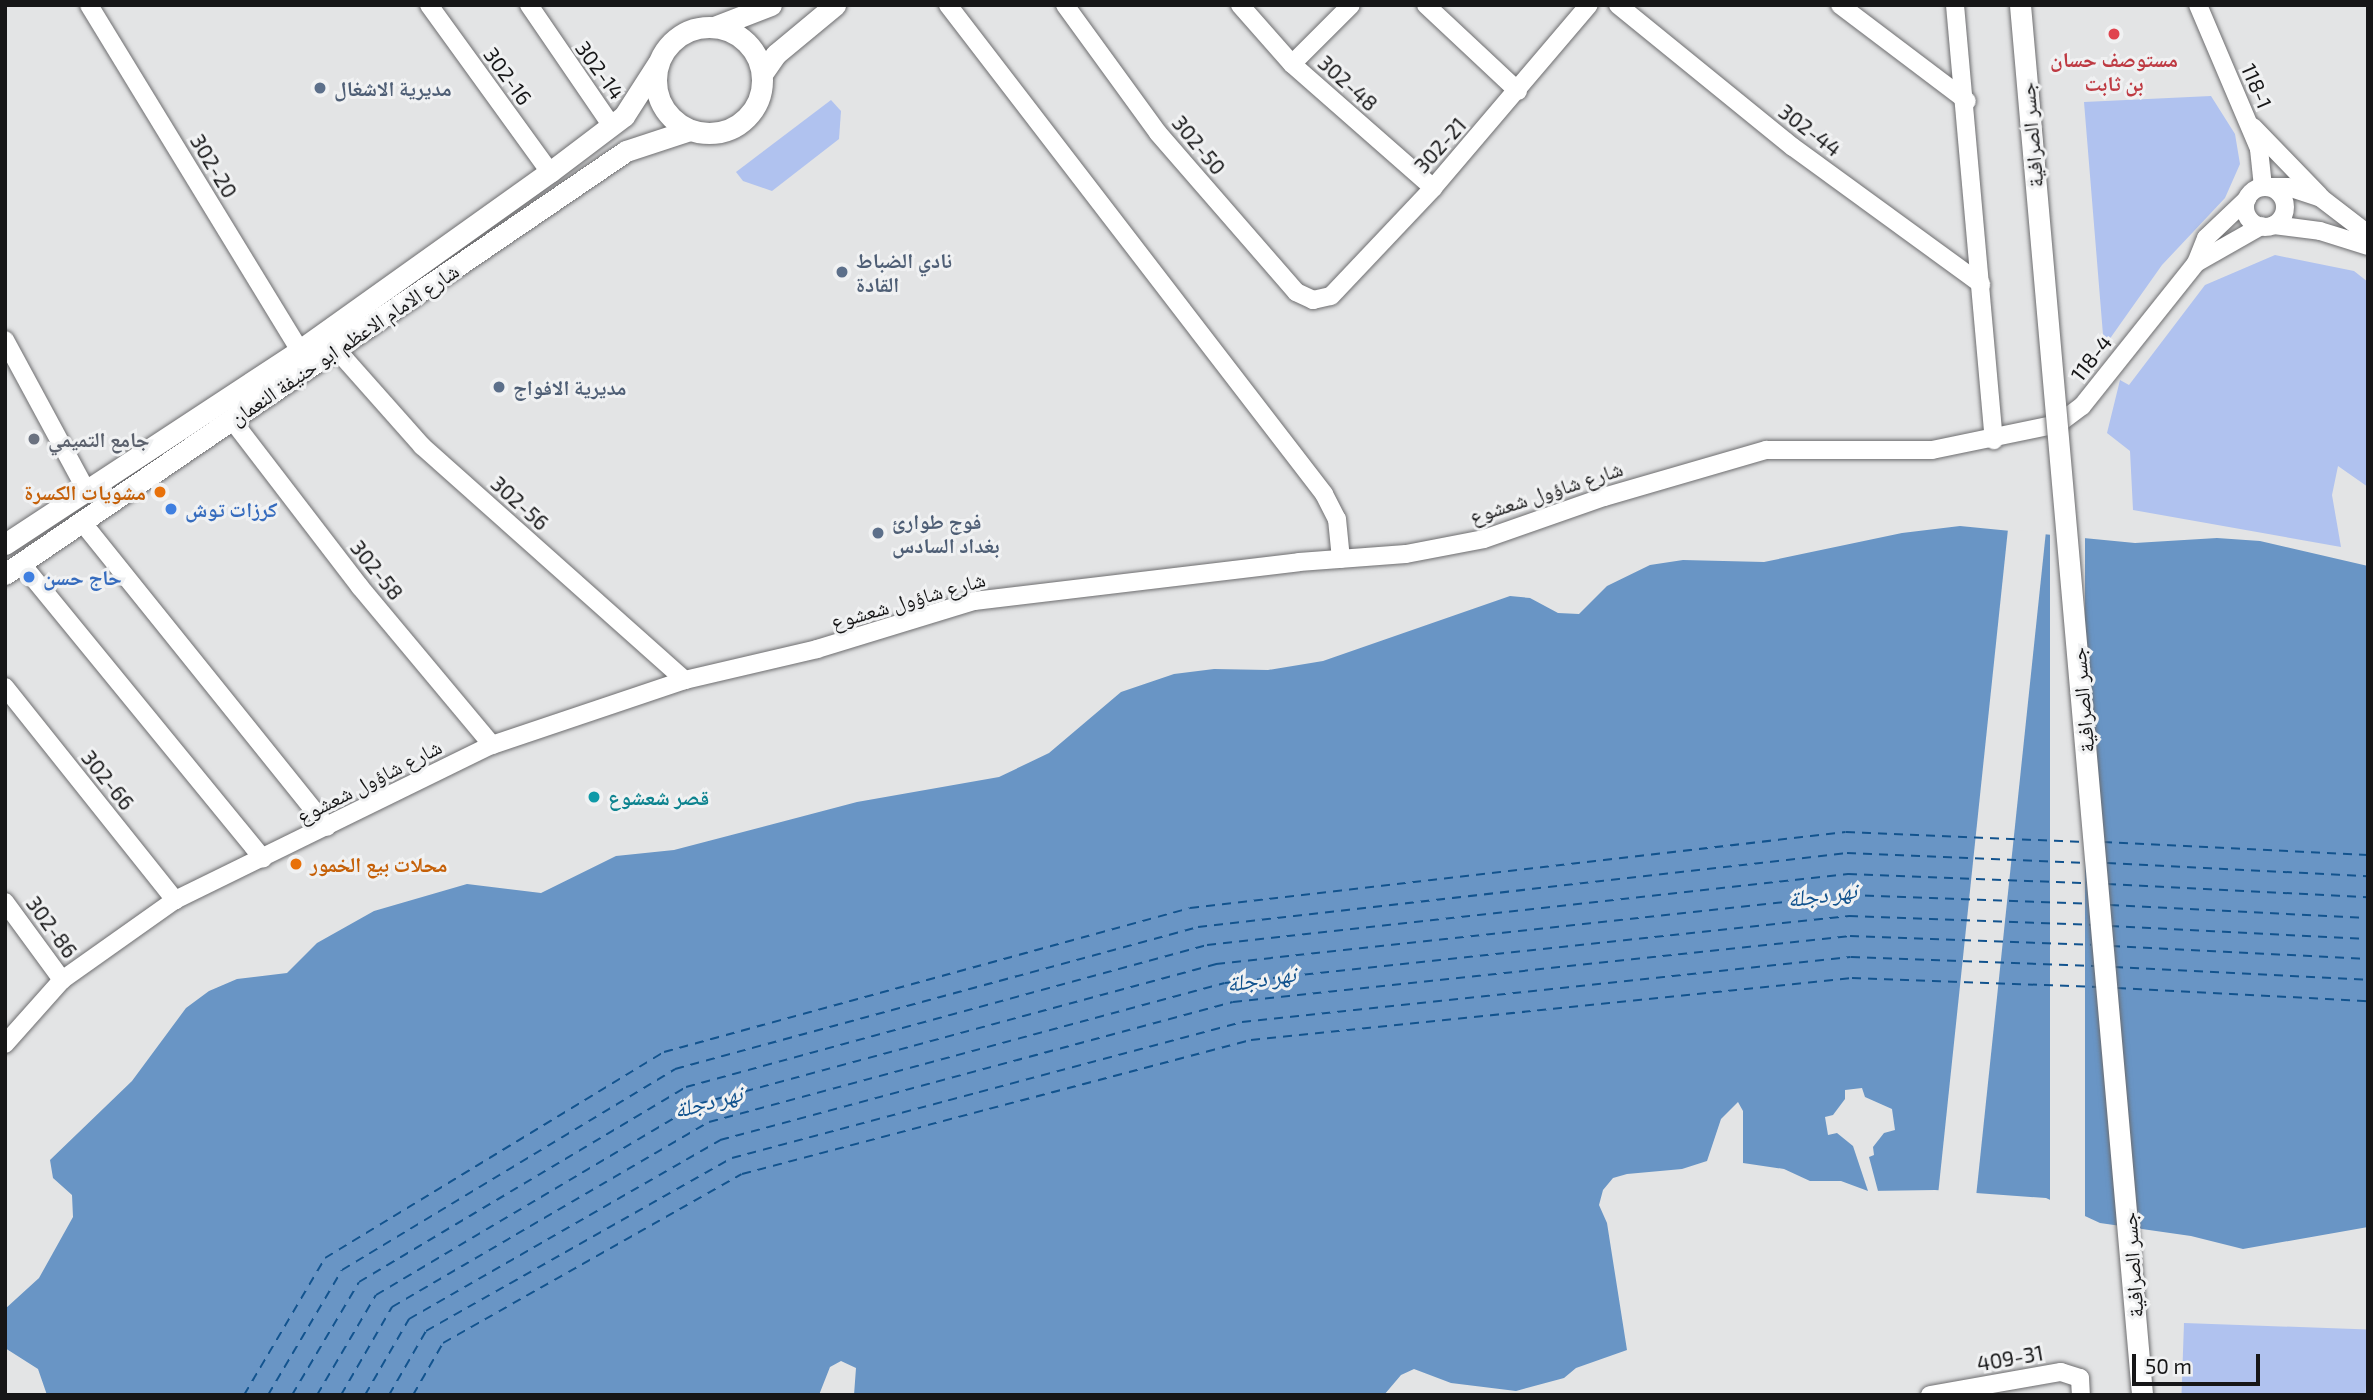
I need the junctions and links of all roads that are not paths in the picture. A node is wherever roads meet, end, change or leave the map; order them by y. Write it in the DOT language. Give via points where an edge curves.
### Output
graph roads {
  1 [pos="89,5"];
  2 [pos="429,5"];
  3 [pos="529,5"];
  4 [pos="771,5"];
  5 [pos="835,5"];
  6 [pos="948,5"];
  7 [pos="1065,5"];
  8 [pos="1240,5"];
  9 [pos="1351,5"];
  10 [pos="1426,5"];
  11 [pos="1589,5"];
  12 [pos="1618,5"];
  13 [pos="1840,5"];
  14 [pos="1955,5"];
  15 [pos="2020,5"];
  16 [pos="2198,5"];
  17 [pos="714,27"];
  18 [pos="658,63"];
  19 [pos="1292,64"];
  20 [pos="762,74"];
  21 [pos="1518,91"];
  22 [pos="1967,101"];
  23 [pos="2248,121"];
  24 [pos="612,126"];
  25 [pos="690,130"];
  26 [pos="550,173"];
  27 [pos="2267,187"];
  28 [pos="1433,188"];
  29 [pos="2247,198"];
  30 [pos="2321,198"];
  31 [pos="2267,225"];
  32 [pos="2368,234"];
  33 [pos="2368,246"];
  34 [pos="2196,263"];
  35 [pos="1981,284"];
  36 [pos="1314,300"];
  37 [pos="5,340"];
  38 [pos="336,349"];
  39 [pos="300,350"];
  40 [pos="232,420"];
  41 [pos="1994,440"];
  42 [pos="86,491"];
  43 [pos="82,522"];
  44 [pos="5,544"];
  45 [pos="1341,559"];
  46 [pos="13,569"];
  47 [pos="685,680"];
  48 [pos="5,687"];
  49 [pos="492,744"];
  50 [pos="327,827"];
  51 [pos="263,859"];
  52 [pos="175,900"];
  53 [pos="5,902"];
  54 [pos="62,980"];
  55 [pos="5,1044"];
  56 [pos="1930,1395"];
  57 [pos="2081,1395"];
  58 [pos="2142,1395"];
  1 -- 39 [label="street, 302-20"];
  2 -- 26 [label="street, 302-16"];
  3 -- 24 [label="street, 302-14"];
  4 -- 17 [label="main road"];
  5 -- 20 [label="main road" via="776,54"];
  6 -- 45 [label="street" via="1324,494 1337,519"];
  7 -- 36 [label="street, 302-50" via="1158,133 1296,292"];
  8 -- 19 [label="street, 302-48"];
  9 -- 19 [label="street"];
  10 -- 21 [label="street"];
  11 -- 21 [label="street, 302-21"];
  12 -- 35 [label="street, 302-44" via="1793,147"];
  13 -- 22 [label="street"];
  14 -- 22 [label="street"];
  15 -- 58 [label="main road, جسر الصرافية, bridge"];
  16 -- 23 [label="street, 118-1"];
  17 -- 18 [label="main road" via="680,35"];
  17 -- 20 [label="main road" via="746,42"];
  18 -- 24 [label="main road, شارع الامام الاعظم ابو حنيفة النعمان" via="634,104"];
  18 -- 25 [label="main road" via="658,95 670,116"];
  19 -- 28 [label="street, 302-48"];
  20 -- 25 [label="main road" via="761,91 743,120 712,133"];
  21 -- 28 [label="street, 302-21"];
  22 -- 35 [label="street"];
  23 -- 27 [label="street, 118-1"];
  23 -- 30 [label="street"];
  24 -- 26 [label="main road, شارع الامام الاعظم ابو حنيفة النعمان"];
  25 -- 38 [label="main road, شارع الامام الاعظم ابو حنيفة النعمان" via="626,151"];
  26 -- 39 [label="main road, شارع الامام الاعظم ابو حنيفة النعمان"];
  27 -- 29 [label="street"];
  27 -- 30 [label="street" via="2288,187"];
  27 -- 31 [label="street" via="2284,201 2284,215"];
  28 -- 36 [label="street, 302-21" via="1331,296"];
  29 -- 31 [label="street" via="2249,219"];
  29 -- 34 [label="street, 118-4" via="2206,239"];
  30 -- 32 [label="street"];
  31 -- 33 [label="street" via="2320,231"];
  31 -- 34 [label="street, 118-4"];
  34 -- 41 [label="street, 118-4" via="2078,411 2058,424"];
  35 -- 41 [label="street"];
  37 -- 42 [label="street"];
  38 -- 40 [label="main road, شارع الامام الاعظم ابو حنيفة النعمان"];
  38 -- 47 [label="street, 302-56" via="422,446"];
  39 -- 42 [label="main road, شارع الامام الاعظم ابو حنيفة النعمان"];
  40 -- 43 [label="main road, شارع الامام الاعظم ابو حنيفة النعمان"];
  40 -- 49 [label="street, 302-58" via="360,587"];
  41 -- 45 [label="street, شارع شاؤول شعشوع" via="1932,450 1766,450 1604,497 1484,540 1406,554"];
  42 -- 44 [label="main road, شارع الامام الاعظم ابو حنيفة النعمان"];
  43 -- 46 [label="main road, شارع الامام الاعظم ابو حنيفة النعمان"];
  43 -- 50 [label="street"];
  45 -- 47 [label="street, شارع شاؤول شعشوع" via="974,601 817,649"];
  46 -- 51 [label="street"];
  47 -- 49 [label="street, شارع شاؤول شعشوع"];
  48 -- 52 [label="street, 302-66"];
  49 -- 50 [label="street, شارع شاؤول شعشوع"];
  50 -- 51 [label="street, شارع شاؤول شعشوع"];
  51 -- 52 [label="street, شارع شاؤول شعشوع"];
  52 -- 54 [label="street, شارع شاؤول شعشوع"];
  53 -- 54 [label="street, 302-86"];
  54 -- 55 [label="street, شارع شاؤول شعشوع"];
  56 -- 57 [label="street, 409-31" via="2072,1372 2080,1378"];
}
